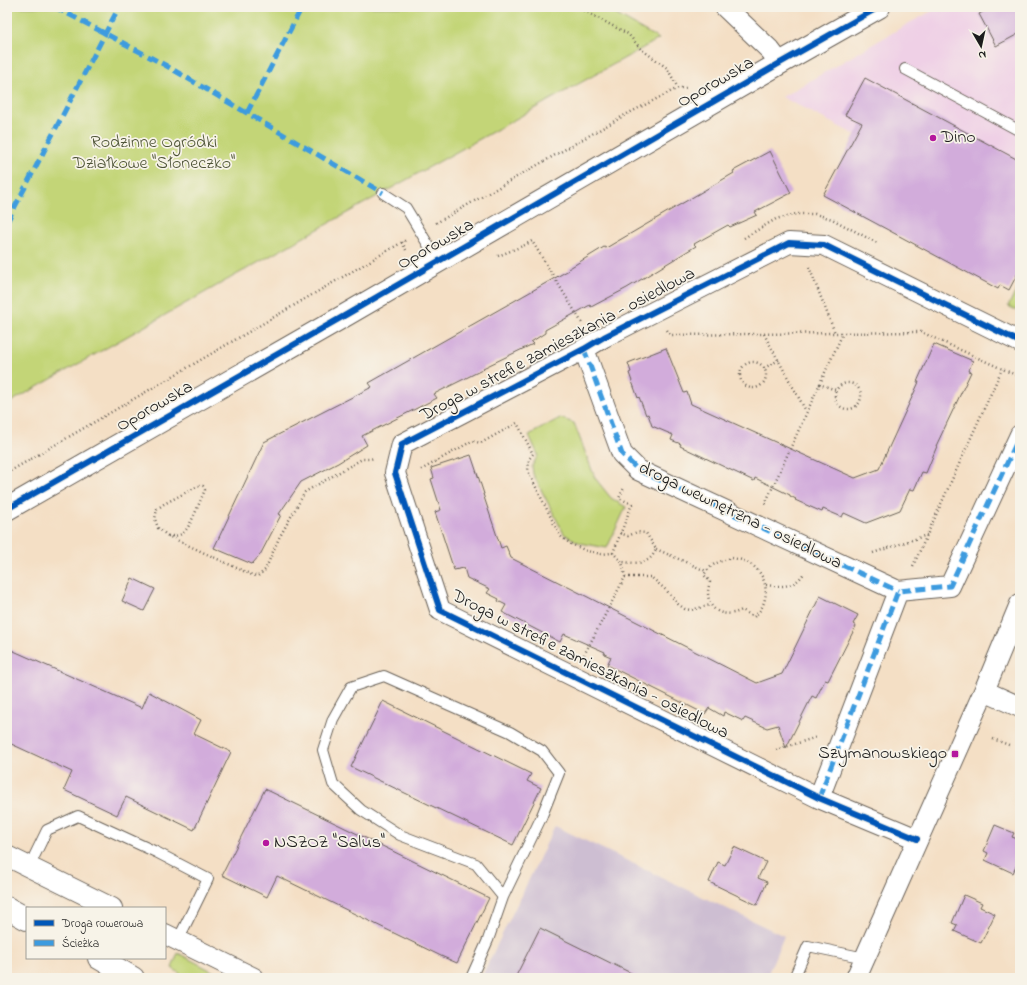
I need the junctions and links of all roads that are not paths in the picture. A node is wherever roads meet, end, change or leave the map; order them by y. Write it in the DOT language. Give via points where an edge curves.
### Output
graph roads {
  1 [pos="725,7"];
  2 [pos="879,7"];
  3 [pos="780,62"];
  4 [pos="905,70"];
  5 [pos="1020,130"];
  6 [pos="383,193"];
  7 [pos="438,261"];
  8 [pos="1020,342"];
  9 [pos="584,349"];
  10 [pos="1020,435"];
  11 [pos="7,508"];
  12 [pos="898,591"];
  13 [pos="1020,604"];
  14 [pos="984,691"];
  15 [pos="1020,707"];
  16 [pos="819,798"];
  17 [pos="917,839"];
  18 [pos="7,856"];
  19 [pos="29,867"];
  20 [pos="503,897"];
  21 [pos="110,907"];
  22 [pos="7,908"];
  23 [pos="26,918"];
  24 [pos="171,937"];
  25 [pos="865,958"];
  26 [pos="101,959"];
  27 [pos="133,978"];
  28 [pos="254,978"];
  29 [pos="471,978"];
  30 [pos="794,978"];
  31 [pos="856,978"];
  1 -- 3 [label="street"];
  2 -- 3 [label="street, Oporowska"];
  3 -- 7 [label="street, Oporowska"];
  4 -- 5 [label="lane"];
  6 -- 7 [label="lane" via="406,208"];
  7 -- 11 [label="street, Oporowska"];
  8 -- 9 [label="street, Droga w strefie zamieszkania - osiedlowa" via="816,244 789,243"];
  9 -- 12 [label="street, droga wewnętrzna - osiedlowa" via="622,454 638,470"];
  9 -- 16 [label="street, Droga w strefie zamieszkania - osiedlowa" via="402,444 395,473 440,610"];
  10 -- 12 [label="street" via="950,586"];
  12 -- 16 [label="street"];
  13 -- 14 [label="street"];
  14 -- 15 [label="street"];
  14 -- 17 [label="street"];
  16 -- 17 [label="street, Droga w strefie zamieszkania - osiedlowa"];
  17 -- 25 [label="street"];
  18 -- 19 [label="street"];
  19 -- 21 [label="street"];
  19 -- 24 [label="lane" via="47,830 78,816 156,852 208,879"];
  20 -- 20 [label="lane" via="476,864 400,835 360,810 333,784 323,750 333,718 351,687 384,676 510,732 542,752 559,772 541,818"];
  20 -- 29 [label="lane"];
  22 -- 23 [label="street"];
  24 -- 28 [label="street"];
  25 -- 30 [label="lane" via="808,946"];
  25 -- 31 [label="street"];
  26 -- 27 [label="street"];
}
